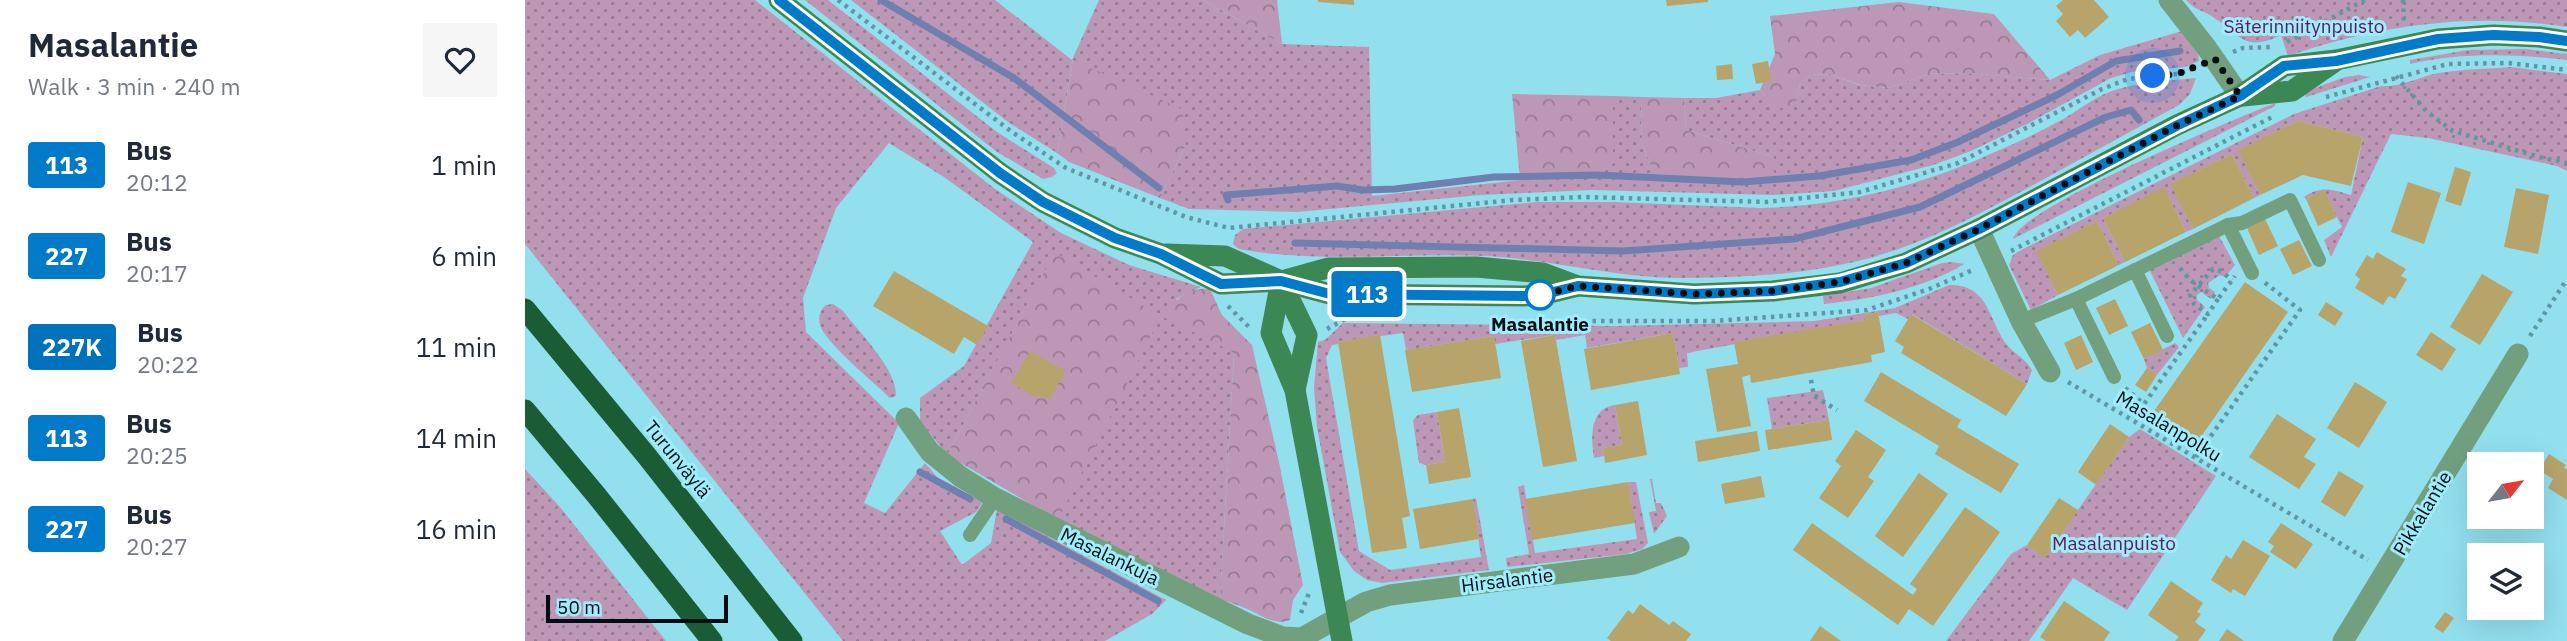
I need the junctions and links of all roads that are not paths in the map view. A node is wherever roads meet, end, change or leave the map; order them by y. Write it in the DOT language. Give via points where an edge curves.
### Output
graph roads {
  1 [pos="779,0"];
  2 [pos="2169,0"];
  3 [pos="2567,41"];
  4 [pos="2240,96"];
  5 [pos="2228,225"];
  6 [pos="1979,229"];
  7 [pos="2319,260"];
  8 [pos="2249,267"];
  9 [pos="2135,270"];
  10 [pos="1281,281"];
  11 [pos="2076,299"];
  12 [pos="525,309"];
  13 [pos="2021,321"];
  14 [pos="2167,336"];
  15 [pos="2518,355"];
  16 [pos="2050,372"];
  17 [pos="2114,377"];
  18 [pos="1295,390"];
  19 [pos="525,410"];
  20 [pos="906,418"];
  21 [pos="525,431"];
  22 [pos="597,496"];
  23 [pos="995,499"];
  24 [pos="970,536"];
  25 [pos="1679,547"];
  26 [pos="1338,620"];
  27 [pos="712,641"];
  28 [pos="792,641"];
  29 [pos="1342,641"];
  30 [pos="2343,641"];
  1 -- 10 [label="main road" via="1032,195 1115,238 1161,254 1221,284"];
  2 -- 4 [label="street"];
  3 -- 4 [label="main road" via="2493,35 2438,39 2336,61 2284,66"];
  4 -- 6 [label="main road"];
  5 -- 7 [label="lane" via="2290,200"];
  5 -- 8 [label="lane"];
  5 -- 9 [label="lane"];
  6 -- 10 [label="main road" via="1906,263 1840,282 1773,291 1694,294 1578,286 1543,273 1476,267 1328,268"];
  6 -- 13 [label="street"];
  9 -- 11 [label="lane"];
  9 -- 14 [label="lane"];
  10 -- 18 [label="main road" via="1271,333"];
  10 -- 18 [label="main road" via="1307,335"];
  11 -- 13 [label="lane"];
  11 -- 17 [label="lane"];
  12 -- 28 [label="highway, Turunväylä"];
  13 -- 16 [label="street"];
  15 -- 30 [label="street, Pikkalantie"];
  18 -- 26 [label="main road"];
  19 -- 22 [label="highway"];
  20 -- 23 [label="street, Masalankuja" via="930,452"];
  21 -- 22 [label="highway"];
  22 -- 27 [label="highway"];
  23 -- 24 [label="lane"];
  23 -- 26 [label="street, Masalankuja" via="1248,624 1303,638"];
  25 -- 26 [label="street, Hirsalantie" via="1634,564 1390,595 1366,602"];
  26 -- 29 [label="main road"];
}
